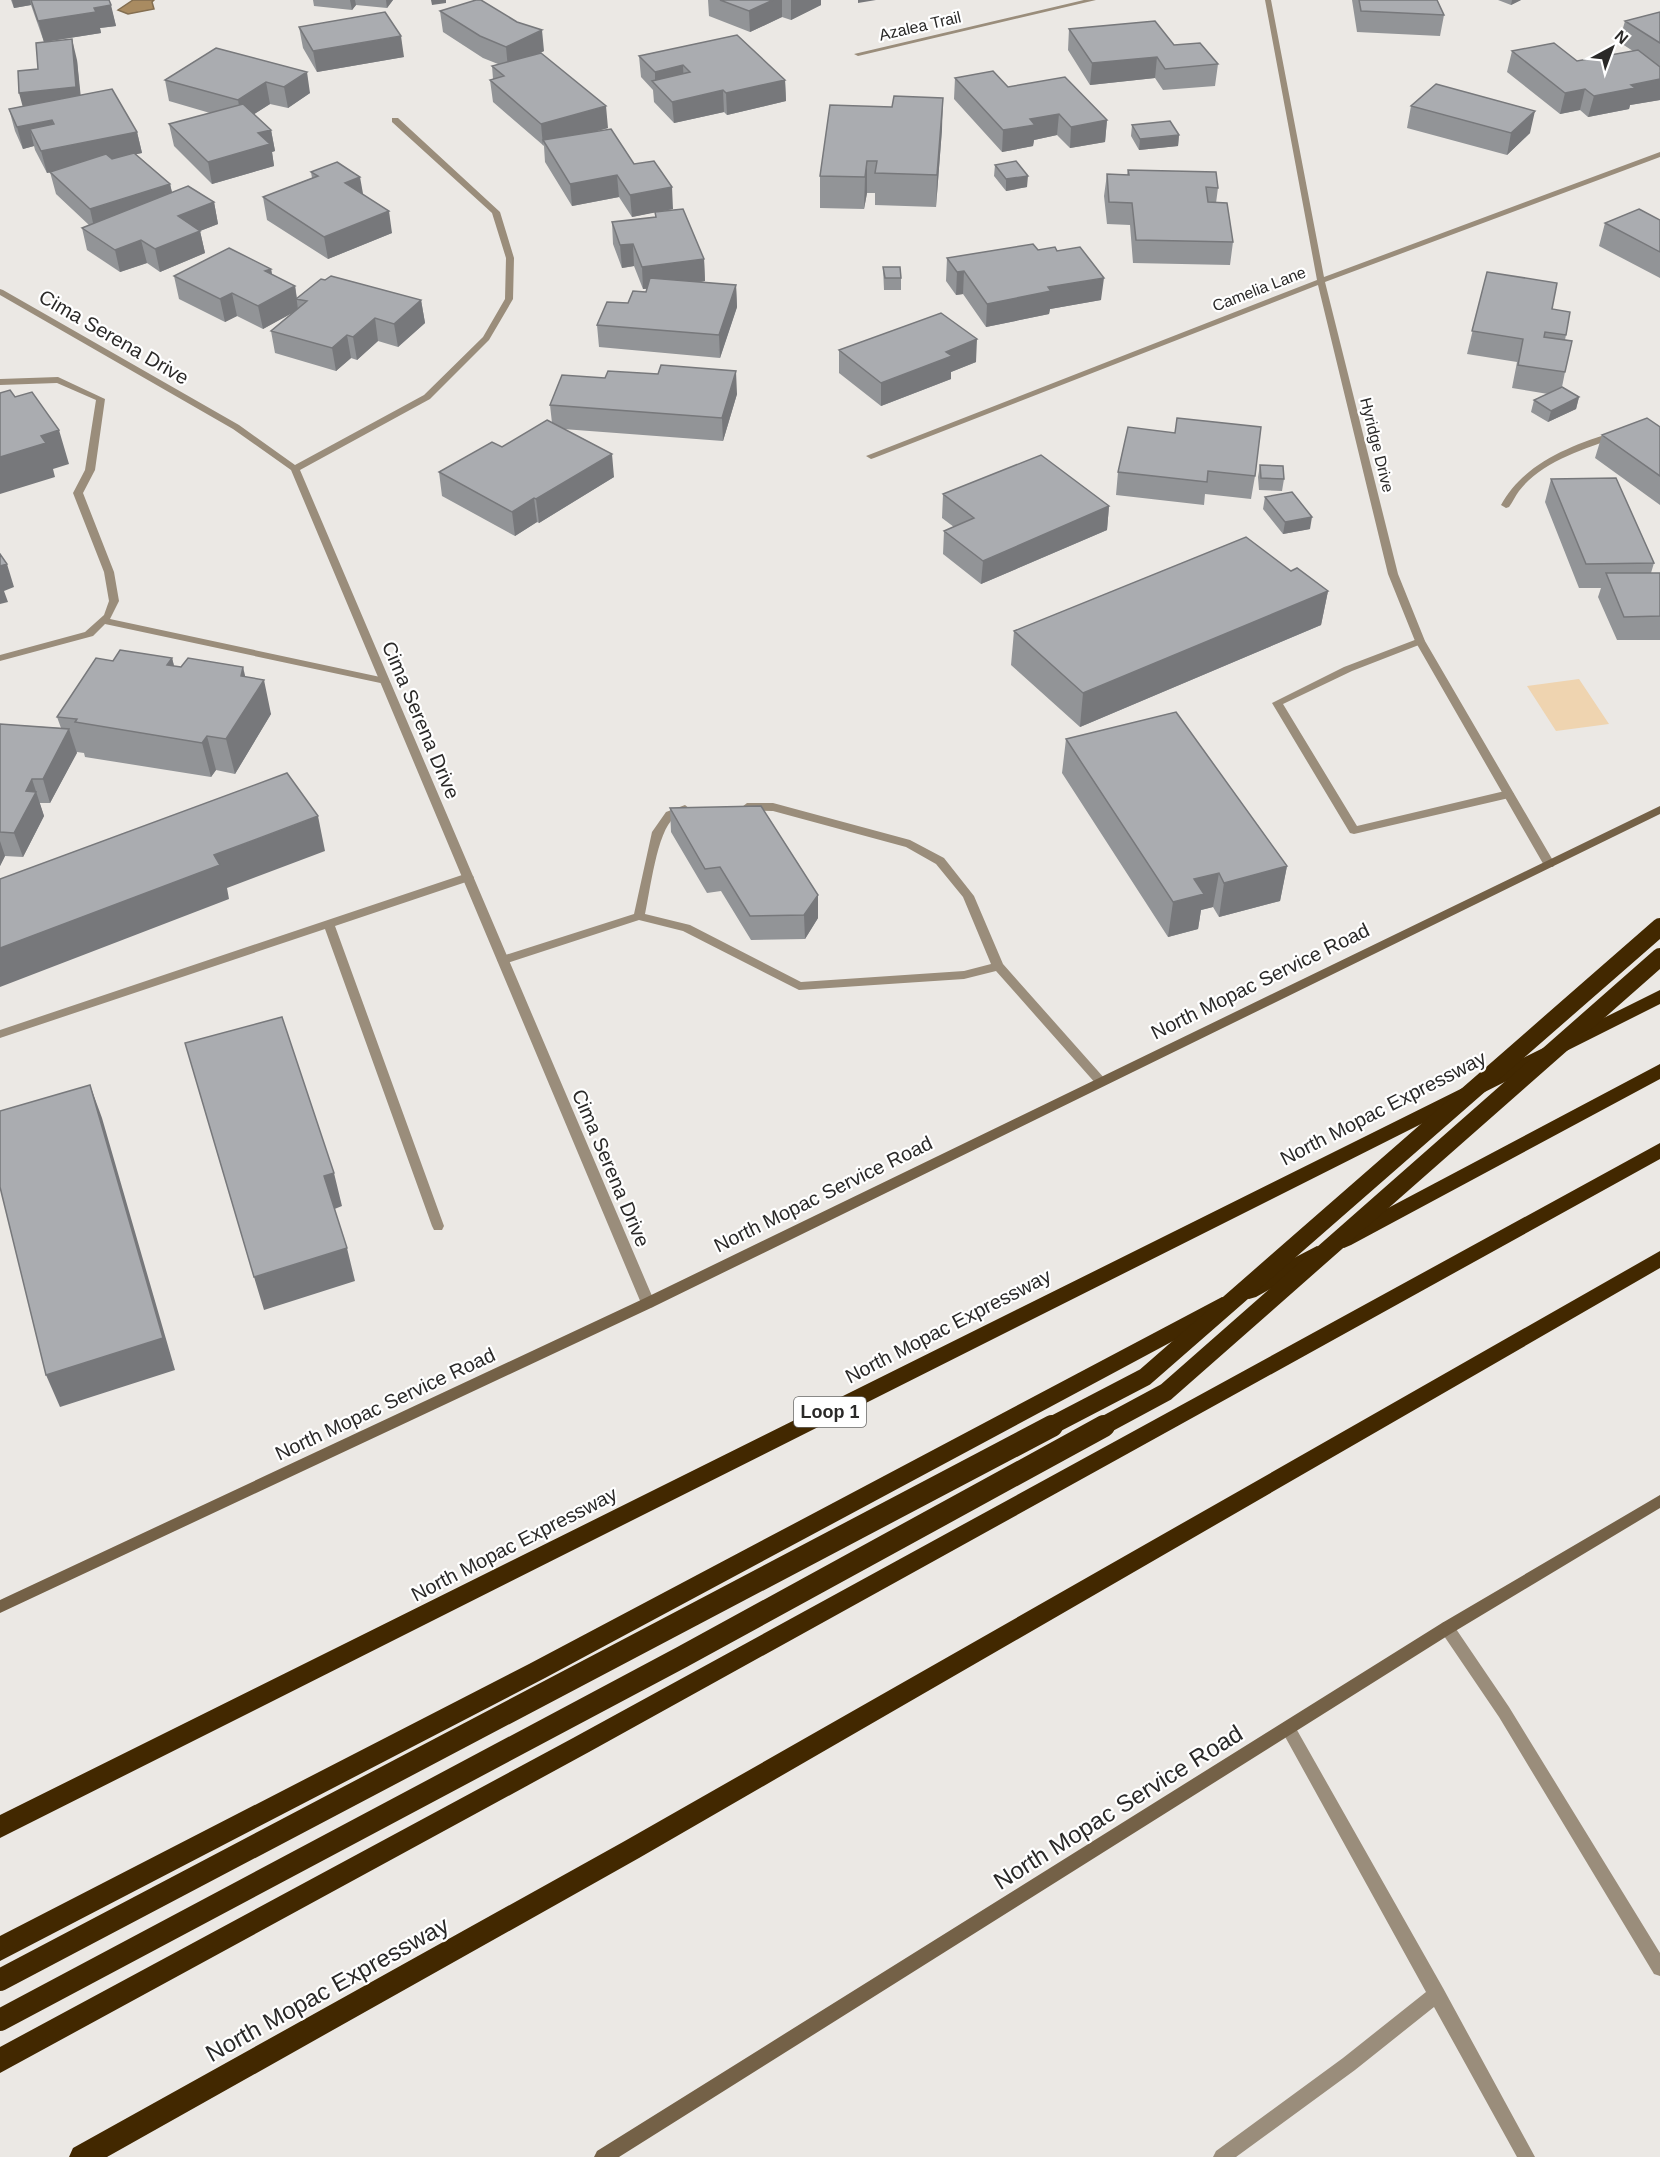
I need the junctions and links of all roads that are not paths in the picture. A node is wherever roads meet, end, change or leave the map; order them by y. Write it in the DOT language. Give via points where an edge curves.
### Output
graph roads {
  1 [pos="1093,0"];
  2 [pos="1268,0"];
  3 [pos="858,54"];
  4 [pos="395,120"];
  5 [pos="1660,154"];
  6 [pos="1321,281"];
  7 [pos="0,292"];
  8 [pos="0,382"];
  9 [pos="1621,432"];
  10 [pos="871,456"];
  11 [pos="295,469"];
  12 [pos="1506,505"];
  13 [pos="103,621"];
  14 [pos="1420,641"];
  15 [pos="0,658"];
  16 [pos="385,681"];
  17 [pos="1509,794"];
  18 [pos="730,807"];
  19 [pos="698,808"];
  20 [pos="1660,810"];
  21 [pos="1549,864"];
  22 [pos="468,877"];
  23 [pos="639,916"];
  24 [pos="329,925"];
  25 [pos="1660,927"];
  26 [pos="1660,957"];
  27 [pos="503,960"];
  28 [pos="998,966"];
  29 [pos="1660,996"];
  30 [pos="0,1034"];
  31 [pos="1660,1071"];
  32 [pos="1101,1082"];
  33 [pos="1660,1150"];
  34 [pos="438,1226"];
  35 [pos="1660,1259"];
  36 [pos="648,1303"];
  37 [pos="1660,1501"];
  38 [pos="0,1607"];
  39 [pos="1447,1628"];
  40 [pos="1288,1728"];
  41 [pos="0,1827"];
  42 [pos="0,1949"];
  43 [pos="1660,1968"];
  44 [pos="0,1980"];
  45 [pos="1437,1994"];
  46 [pos="0,2020"];
  47 [pos="0,2061"];
  48 [pos="1229,2155"];
  49 [pos="82,2157"];
  50 [pos="603,2157"];
  51 [pos="1526,2157"];
  1 -- 3 [label="street, Azalea Trail"];
  2 -- 6 [label="street, Hyridge Drive"];
  4 -- 11 [label="street" via="496,212 510,258 508,299 486,338 427,396"];
  5 -- 6 [label="street, Camelia Lane"];
  6 -- 10 [label="street, Camelia Lane"];
  6 -- 14 [label="street, Hyridge Drive" via="1393,574"];
  7 -- 11 [label="street, Cima Serena Drive" via="236,427"];
  8 -- 13 [label="street" via="57,380 101,399 90,470 78,493 109,572 114,601"];
  9 -- 12 [label="street" via="1548,462 1510,492"];
  11 -- 16 [label="street, Cima Serena Drive"];
  13 -- 15 [label="street" via="89,634"];
  13 -- 16 [label="street"];
  14 -- 17 [label="street, Hyridge Drive"];
  14 -- 17 [label="street" via="1277,703 1354,830"];
  16 -- 22 [label="street, Cima Serena Drive"];
  17 -- 21 [label="street, Hyridge Drive"];
  18 -- 28 [label="street" via="773,807 910,844 940,861 968,896"];
  19 -- 23 [label="street" via="670,815 657,832"];
  20 -- 21 [label="main road, North Mopac Service Road"];
  21 -- 32 [label="main road, North Mopac Service Road"];
  22 -- 24 [label="street"];
  22 -- 27 [label="street, Cima Serena Drive"];
  23 -- 27 [label="street"];
  23 -- 28 [label="street" via="686,928 799,986 964,975"];
  24 -- 30 [label="street"];
  24 -- 34 [label="street"];
  25 -- 44 [label="highway, bridge" via="1145,1377"];
  26 -- 46 [label="highway, bridge" via="1166,1392 682,1658"];
  27 -- 36 [label="street, Cima Serena Drive"];
  28 -- 32 [label="street"];
  29 -- 41 [label="highway, North Mopac Expressway / Loop 1"];
  31 -- 42 [label="highway" via="558,1660"];
  32 -- 36 [label="main road, North Mopac Service Road"];
  33 -- 47 [label="highway"];
  35 -- 49 [label="highway, North Mopac Expressway" via="641,1844"];
  36 -- 38 [label="main road, North Mopac Service Road"];
  37 -- 39 [label="main road, North Mopac Service Road"];
  39 -- 40 [label="main road, North Mopac Service Road"];
  39 -- 43 [label="street" via="1504,1712"];
  40 -- 45 [label="street"];
  40 -- 50 [label="main road, North Mopac Service Road"];
  45 -- 48 [label="street"];
  45 -- 51 [label="street"];
}
